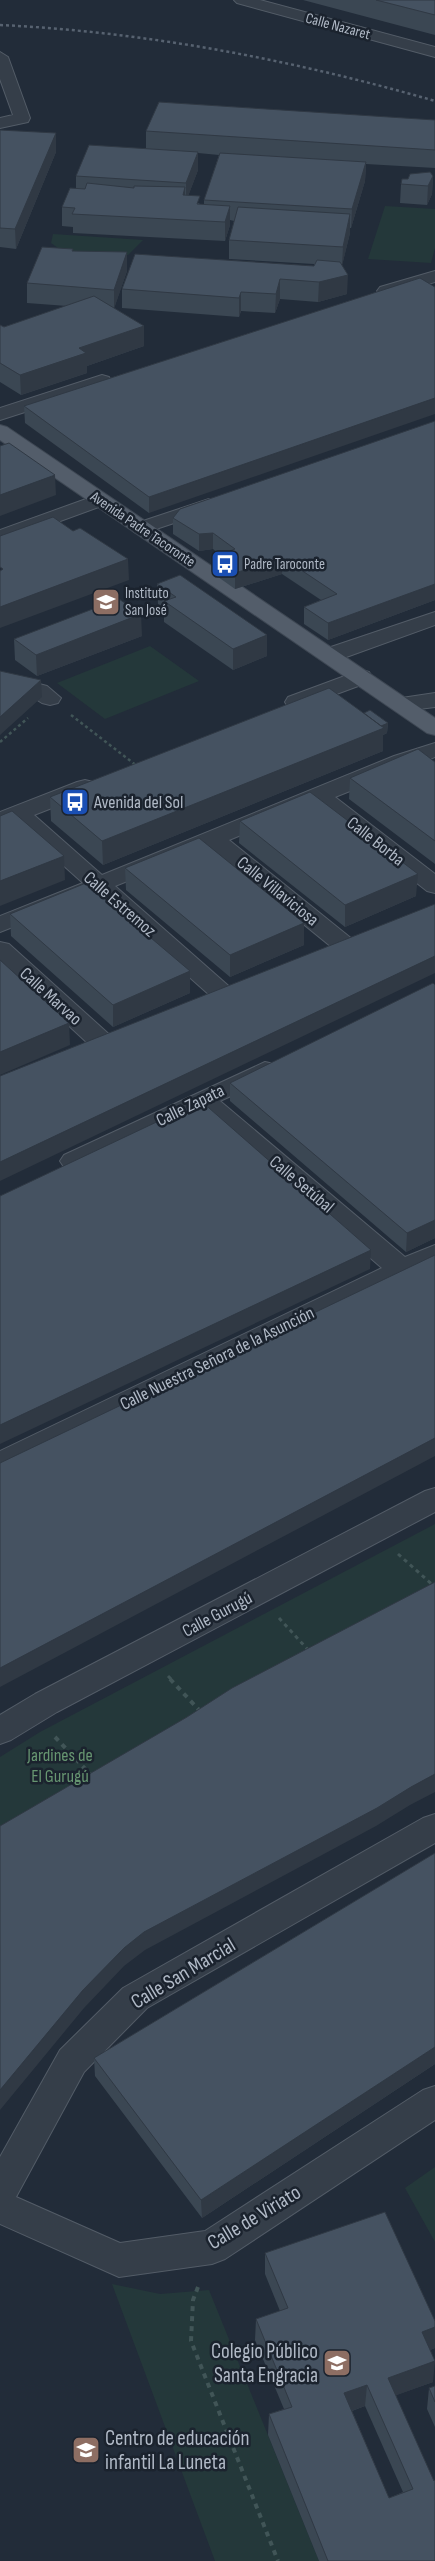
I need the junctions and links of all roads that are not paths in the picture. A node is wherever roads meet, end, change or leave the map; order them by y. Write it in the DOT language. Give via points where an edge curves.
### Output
graph roads {
  1 [pos="242,0"];
  2 [pos="435,52"];
  3 [pos="0,57"];
  4 [pos="0,123"];
  5 [pos="435,276"];
  6 [pos="371,296"];
  7 [pos="115,377"];
  8 [pos="0,414"];
  9 [pos="0,431"];
  10 [pos="228,498"];
  11 [pos="100,500"];
  12 [pos="141,528"];
  13 [pos="0,537"];
  14 [pos="435,618"];
  15 [pos="330,656"];
  16 [pos="361,677"];
  17 [pos="0,681"];
  18 [pos="50,698"];
  19 [pos="435,700"];
  20 [pos="404,704"];
  21 [pos="276,710"];
  22 [pos="435,728"];
  23 [pos="435,750"];
  24 [pos="137,766"];
  25 [pos="318,795"];
  26 [pos="9,817"];
  27 [pos="212,838"];
  28 [pos="99,885"];
  29 [pos="435,886"];
  30 [pos="0,925"];
  31 [pos="0,949"];
  32 [pos="316,956"];
  33 [pos="195,1005"];
  34 [pos="77,1053"];
  35 [pos="283,1061"];
  36 [pos="202,1100"];
  37 [pos="53,1171"];
  38 [pos="435,1254"];
  39 [pos="402,1269"];
  40 [pos="0,1463"];
  41 [pos="435,1499"];
  42 [pos="0,1730"];
  43 [pos="435,1827"];
  44 [pos="435,2101"];
  45 [pos="0,2191"];
  46 [pos="0,2207"];
  1 -- 2 [label="street, Calle Nazaret"];
  3 -- 4 [label="street" via="22,118"];
  5 -- 6 [label="street"];
  7 -- 8 [label="street"];
  9 -- 11 [label="main road, Avenida Padre Tacoronte"];
  10 -- 12 [label="street"];
  11 -- 12 [label="main road, Avenida Padre Tacoronte"];
  11 -- 13 [label="street"];
  12 -- 15 [label="main road, Avenida Padre Tacoronte"];
  14 -- 15 [label="street"];
  15 -- 16 [label="main road, Avenida Padre Tacoronte"];
  16 -- 20 [label="main road, Avenida Padre Tacoronte"];
  16 -- 21 [label="street"];
  17 -- 18 [label="street" via="39,691"];
  19 -- 20 [label="street"];
  20 -- 22 [label="main road, Avenida Padre Tacoronte"];
  23 -- 25 [label="street"];
  24 -- 26 [label="street"];
  25 -- 27 [label="street"];
  25 -- 29 [label="street, Calle Borba"];
  26 -- 28 [label="street, Calle Estremoz"];
  27 -- 28 [label="street"];
  27 -- 32 [label="street, Calle Villaviciosa" via="352,941"];
  28 -- 30 [label="street"];
  28 -- 33 [label="street, Calle Estremoz" via="232,990"];
  31 -- 34 [label="street, Calle Marvao" via="112,1039"];
  35 -- 36 [label="street, Calle Zapata"];
  36 -- 37 [label="street, Calle Zapata"];
  36 -- 39 [label="street, Calle Setúbal"];
  38 -- 39 [label="street, Calle Nuestra Señora de la Asunción"];
  39 -- 40 [label="street, Calle Nuestra Señora de la Asunción"];
  41 -- 42 [label="street, Calle Gurugú"];
  43 -- 45 [label="street, Calle San Marcial" via="135,1998 72,2061"];
  44 -- 46 [label="street, Calle de Viriato" via="212,2247 119,2260"];
}
